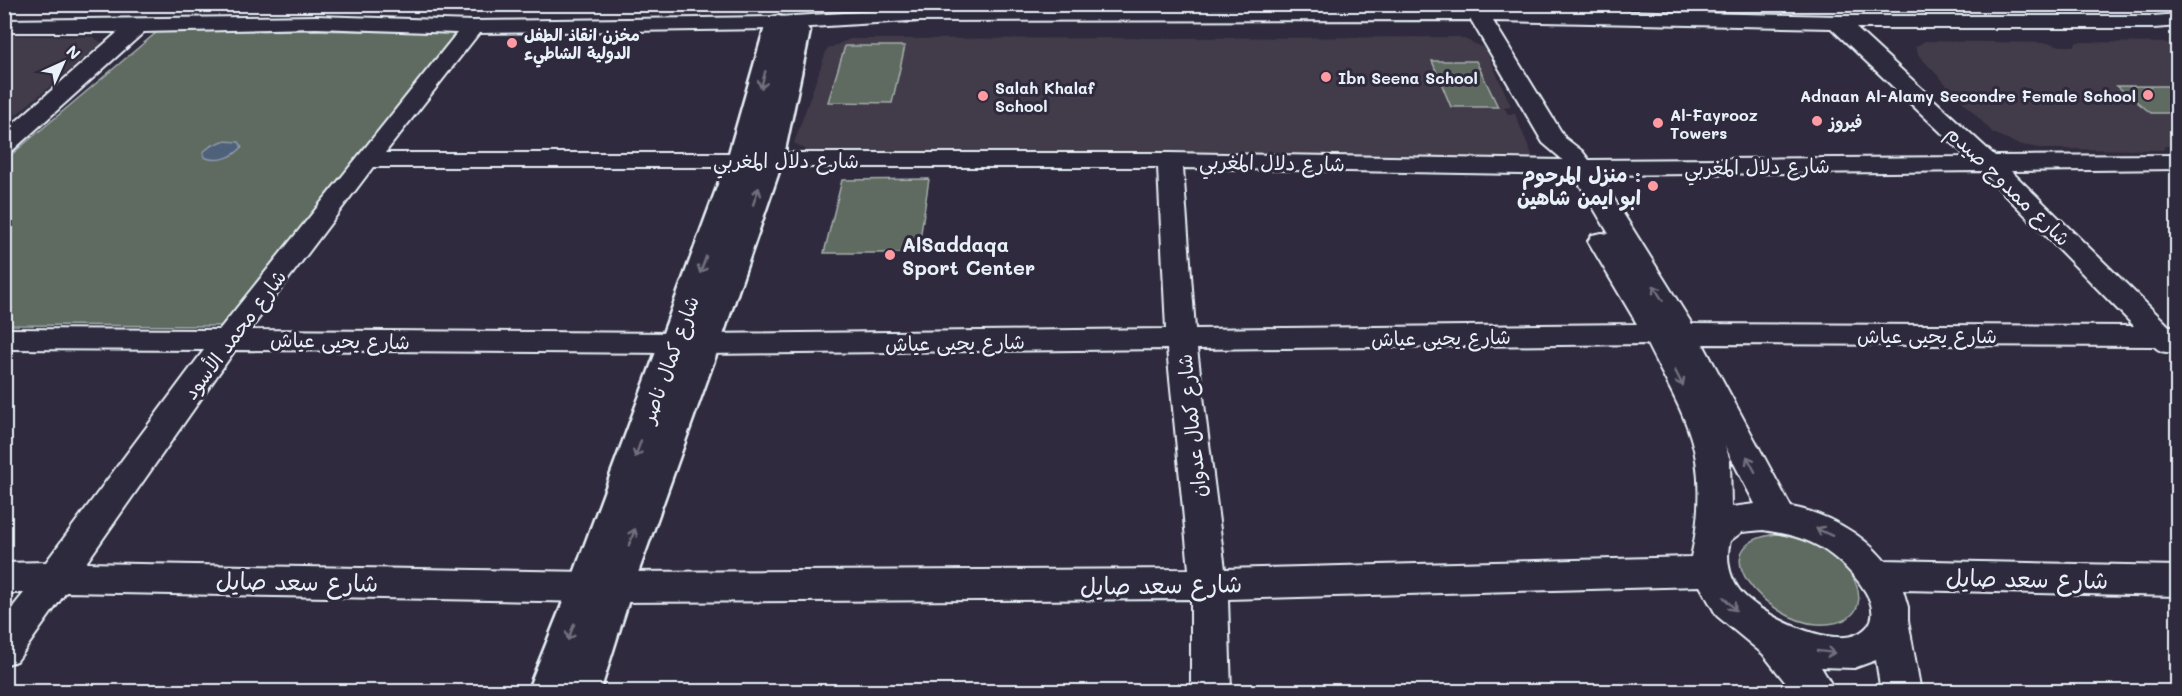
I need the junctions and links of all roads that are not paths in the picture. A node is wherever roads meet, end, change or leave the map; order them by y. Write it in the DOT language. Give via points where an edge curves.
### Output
graph roads {
  1 [pos="332,4"];
  2 [pos="2171,4"];
  3 [pos="917,10"];
  4 [pos="2178,10"];
  5 [pos="1478,14"];
  6 [pos="2178,20"];
  7 [pos="316,22"];
  8 [pos="1837,22"];
  9 [pos="789,23"];
  10 [pos="4,26"];
  11 [pos="138,26"];
  12 [pos="473,27"];
  13 [pos="4,145"];
  14 [pos="366,160"];
  15 [pos="755,160"];
  16 [pos="1170,160"];
  17 [pos="1565,160"];
  18 [pos="2178,162"];
  19 [pos="1989,164"];
  20 [pos="1670,334"];
  21 [pos="4,339"];
  22 [pos="228,339"];
  23 [pos="1181,340"];
  24 [pos="2172,341"];
  25 [pos="689,344"];
  26 [pos="1778,516"];
  27 [pos="1715,533"];
  28 [pos="1710,571"];
  29 [pos="1877,575"];
  30 [pos="59,577"];
  31 [pos="4,578"];
  32 [pos="2178,581"];
  33 [pos="1209,584"];
  34 [pos="601,587"];
  35 [pos="1889,620"];
  36 [pos="1770,635"];
  37 [pos="4,649"];
  38 [pos="549,692"];
  39 [pos="578,692"];
  40 [pos="1211,692"];
  41 [pos="1817,692"];
  42 [pos="1901,692"];
  1 -- 7 [label="street"];
  2 -- 4 [label="street"];
  3 -- 5 [label="street"];
  3 -- 9 [label="street"];
  5 -- 8 [label="street"];
  5 -- 17 [label="street"];
  6 -- 8 [label="street"];
  7 -- 11 [label="street"];
  7 -- 12 [label="street"];
  8 -- 19 [label="street, شارع ممدوح صيدم"];
  9 -- 12 [label="street"];
  9 -- 15 [label="main road, شارع كمال ناصر"];
  10 -- 11 [label="street"];
  11 -- 13 [label="street"];
  12 -- 14 [label="street, شارع محمد الأسود"];
  14 -- 15 [label="street, شارع دلال المغربي"];
  14 -- 22 [label="street, شارع محمد الأسود"];
  15 -- 16 [label="street, شارع دلال المغربي"];
  15 -- 25 [label="main road, شارع كمال ناصر"];
  16 -- 17 [label="street, شارع دلال المغربي"];
  16 -- 23 [label="street, شارع كمال عدوان"];
  17 -- 19 [label="street, شارع دلال المغربي"];
  17 -- 20 [label="street"];
  18 -- 19 [label="street, شارع دلال المغربي"];
  19 -- 24 [label="street, شارع ممدوح صيدم"];
  20 -- 23 [label="street, شارع يحيى عياش"];
  20 -- 24 [label="street, شارع يحيى عياش"];
  26 -- 20 [label="street, one-way"];
  20 -- 27 [label="street, one-way" via="1713,460"];
  21 -- 22 [label="street, شارع يحيى عياش"];
  22 -- 25 [label="street, شارع يحيى عياش"];
  22 -- 30 [label="street, شارع محمد الأسود"];
  23 -- 25 [label="street, شارع يحيى عياش"];
  23 -- 33 [label="street, شارع كمال عدوان"];
  25 -- 34 [label="main road, شارع كمال ناصر"];
  26 -- 27 [label="street" via="1752,516 1730,522"];
  29 -- 26 [label="street, one-way" via="1858,554 1833,536"];
  27 -- 28 [label="street" via="1708,550"];
  28 -- 33 [label="street, شارع سعد صايل"];
  28 -- 36 [label="street, one-way" via="1721,594 1735,609"];
  29 -- 32 [label="street, شارع سعد صايل"];
  29 -- 35 [label="street" via="1888,598"];
  30 -- 31 [label="street, شارع سعد صايل"];
  30 -- 34 [label="street, شارع سعد صايل"];
  30 -- 37 [label="street, شارع محمد الأسود"];
  33 -- 34 [label="street, شارع سعد صايل"];
  33 -- 40 [label="street, شارع كمال عدوان"];
  34 -- 38 [label="main road, شارع كمال ناصر, one-way"];
  34 -- 39 [label="main road, شارع كمال ناصر"];
  36 -- 35 [label="street, one-way" via="1802,648 1833,654 1861,650 1880,638"];
  35 -- 42 [label="street"];
  36 -- 41 [label="street"];
}
